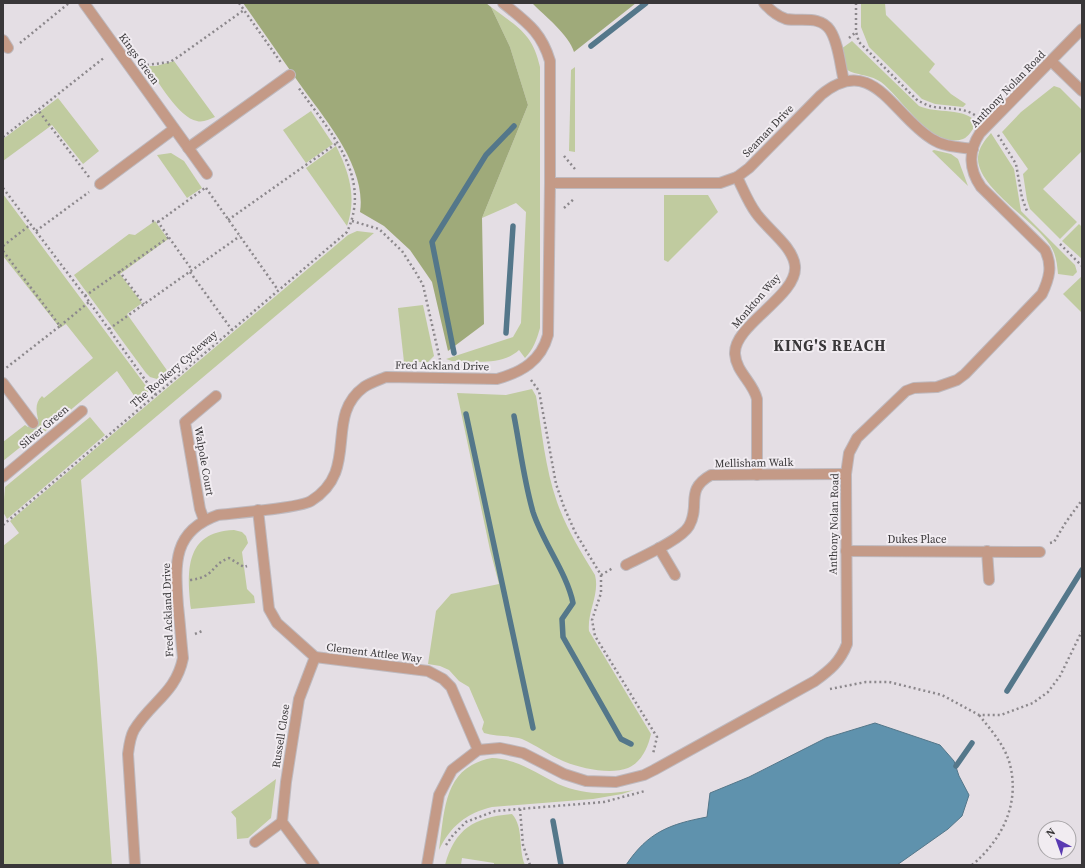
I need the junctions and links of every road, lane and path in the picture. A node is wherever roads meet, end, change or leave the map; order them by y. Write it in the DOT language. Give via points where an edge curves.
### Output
graph roads {
  1 [pos="69,3"];
  2 [pos="84,3"];
  3 [pos="503,3"];
  4 [pos="764,3"];
  5 [pos="244,10"];
  6 [pos="1082,29"];
  7 [pos="8,45"];
  8 [pos="117,48"];
  9 [pos="1051,61"];
  10 [pos="132,70"];
  11 [pos="290,75"];
  12 [pos="844,81"];
  13 [pos="1082,91"];
  14 [pos="38,110"];
  15 [pos="174,129"];
  16 [pos="3,137"];
  17 [pos="188,148"];
  18 [pos="973,149"];
  19 [pos="207,174"];
  20 [pos="737,177"];
  21 [pos="550,183"];
  22 [pos="98,185"];
  23 [pos="3,188"];
  24 [pos="205,188"];
  25 [pos="228,220"];
  26 [pos="152,221"];
  27 [pos="352,221"];
  28 [pos="158,222"];
  29 [pos="30,225"];
  30 [pos="36,231"];
  31 [pos="240,236"];
  32 [pos="169,237"];
  33 [pos="3,246"];
  34 [pos="3,251"];
  35 [pos="119,271"];
  36 [pos="191,271"];
  37 [pos="278,290"];
  38 [pos="85,296"];
  39 [pos="89,302"];
  40 [pos="144,304"];
  41 [pos="60,326"];
  42 [pos="109,329"];
  43 [pos="232,330"];
  44 [pos="434,366"];
  45 [pos="524,368"];
  46 [pos="3,371"];
  47 [pos="3,383"];
  48 [pos="156,395"];
  49 [pos="216,396"];
  50 [pos="82,411"];
  51 [pos="33,423"];
  52 [pos="756,474"];
  53 [pos="846,474"];
  54 [pos="3,477"];
  55 [pos="1082,500"];
  56 [pos="258,510"];
  57 [pos="204,520"];
  58 [pos="3,525"];
  59 [pos="659,548"];
  60 [pos="846,551"];
  61 [pos="987,551"];
  62 [pos="1040,552"];
  63 [pos="626,565"];
  64 [pos="247,566"];
  65 [pos="675,575"];
  66 [pos="988,580"];
  67 [pos="176,582"];
  68 [pos="1082,631"];
  69 [pos="315,657"];
  70 [pos="815,681"];
  71 [pos="978,715"];
  72 [pos="478,750"];
  73 [pos="654,770"];
  74 [pos="520,809"];
  75 [pos="282,822"];
  76 [pos="255,842"];
  77 [pos="135,865"];
  78 [pos="314,865"];
  79 [pos="427,865"];
  80 [pos="530,865"];
  81 [pos="972,865"];
  1 -- 7 [label="path"];
  2 -- 8 [label="street, Kings Green"];
  3 -- 21 [label="street, Fred Ackland Drive" via="538,34 550,61"];
  4 -- 12 [label="street" via="771,11 787,19 817,21 829,30 836,46"];
  5 -- 10 [label="path" via="170,62 141,65"];
  6 -- 9 [label="street, Anthony Nolan Road"];
  8 -- 10 [label="street, Kings Green"];
  8 -- 14 [label="path"];
  9 -- 13 [label="street"];
  9 -- 18 [label="street, Anthony Nolan Road" via="980,134"];
  10 -- 15 [label="street, Kings Green"];
  11 -- 17 [label="street"];
  12 -- 18 [label="street" via="858,80 869,83 932,140"];
  12 -- 20 [label="street, Seaman Drive" via="821,95"];
  14 -- 16 [label="path"];
  14 -- 22 [label="path"];
  15 -- 17 [label="street, Kings Green"];
  15 -- 22 [label="street"];
  17 -- 19 [label="street, Kings Green"];
  18 -- 53 [label="street, Anthony Nolan Road" via="971,168 974,177 1045,250 1050,261 1049,279 1042,294 965,374 947,385 914,388 898,398 857,438 849,453"];
  19 -- 24 [label="path" via="203,185"];
  20 -- 21 [label="street, Seaman Drive" via="720,183"];
  20 -- 52 [label="street, Monkton Way" via="756,213 791,255 795,267 790,283 741,336 734,349 736,362 755,390 757,399"];
  21 -- 45 [label="street, Fred Ackland Drive" via="548,335 540,355"];
  22 -- 30 [label="path"];
  23 -- 29 [label="path"];
  24 -- 25 [label="path"];
  24 -- 28 [label="path"];
  25 -- 27 [label="path" via="337,143 348,162 355,187 356,204"];
  25 -- 31 [label="path"];
  26 -- 28 [label="path"];
  27 -- 37 [label="path, The Rookery Cycleway" via="346,232"];
  27 -- 44 [label="path" via="379,229 402,251 423,285 441,366"];
  28 -- 32 [label="path"];
  29 -- 30 [label="path"];
  29 -- 33 [label="path"];
  30 -- 38 [label="path"];
  31 -- 36 [label="path"];
  31 -- 37 [label="path"];
  32 -- 35 [label="path"];
  32 -- 36 [label="path"];
  34 -- 41 [label="path"];
  35 -- 38 [label="path"];
  35 -- 40 [label="path"];
  36 -- 40 [label="path"];
  36 -- 43 [label="path"];
  37 -- 43 [label="path, The Rookery Cycleway"];
  38 -- 39 [label="path"];
  39 -- 41 [label="path"];
  39 -- 42 [label="path"];
  40 -- 42 [label="path"];
  41 -- 46 [label="path"];
  42 -- 48 [label="path"];
  43 -- 48 [label="path, The Rookery Cycleway"];
  45 -- 56 [label="street, Fred Ackland Drive" via="497,379 386,377 364,387 347,408 339,466 330,486 310,502"];
  45 -- 73 [label="path" via="540,391 556,484 564,507 575,532 601,575 601,593 592,620 595,636 657,737 652,760"];
  47 -- 51 [label="street, Silver Green"];
  48 -- 58 [label="path, The Rookery Cycleway"];
  49 -- 57 [label="street, Walpole Court" via="185,422"];
  50 -- 54 [label="street, Silver Green"];
  52 -- 53 [label="street, Mellisham Walk"];
  52 -- 59 [label="street, Mellisham Walk" via="711,475 703,480 694,493 689,526 682,534"];
  53 -- 60 [label="street, Anthony Nolan Road"];
  55 -- 62 [label="path" via="1054,542 1040,544"];
  56 -- 57 [label="street, Fred Ackland Drive" via="218,515"];
  56 -- 69 [label="street, Clement Attlee Way" via="270,609 277,623"];
  57 -- 67 [label="street, Fred Ackland Drive" via="190,531 180,547 176,564"];
  59 -- 63 [label="street, Mellisham Walk"];
  59 -- 65 [label="street"];
  60 -- 61 [label="street, Dukes Place"];
  60 -- 70 [label="street, Anthony Nolan Road" via="847,644 836,666"];
  61 -- 62 [label="street, Dukes Place"];
  61 -- 66 [label="street"];
  64 -- 67 [label="path" via="244,567 229,558 222,560 213,572 204,578"];
  67 -- 77 [label="street, Fred Ackland Drive" via="183,658 180,671 173,685 134,731 129,742"];
  68 -- 71 [label="path" via="1060,676 1048,692 1022,709 1001,715"];
  69 -- 72 [label="street, Clement Attlee Way" via="428,671 443,679 451,688"];
  69 -- 75 [label="street, Russell Close" via="299,699"];
  70 -- 71 [label="path" via="825,690 866,682 889,682 942,695"];
  70 -- 73 [label="street, Anthony Nolan Road"];
  71 -- 81 [label="path" via="996,737 1008,760 1012,803 996,841"];
  72 -- 73 [label="street, Anthony Nolan Road" via="500,748 523,753 564,774 586,781 616,782"];
  72 -- 79 [label="street" via="452,770 439,795"];
  74 -- 80 [label="path" via="523,845"];
  75 -- 76 [label="street"];
  75 -- 78 [label="street"];
}
